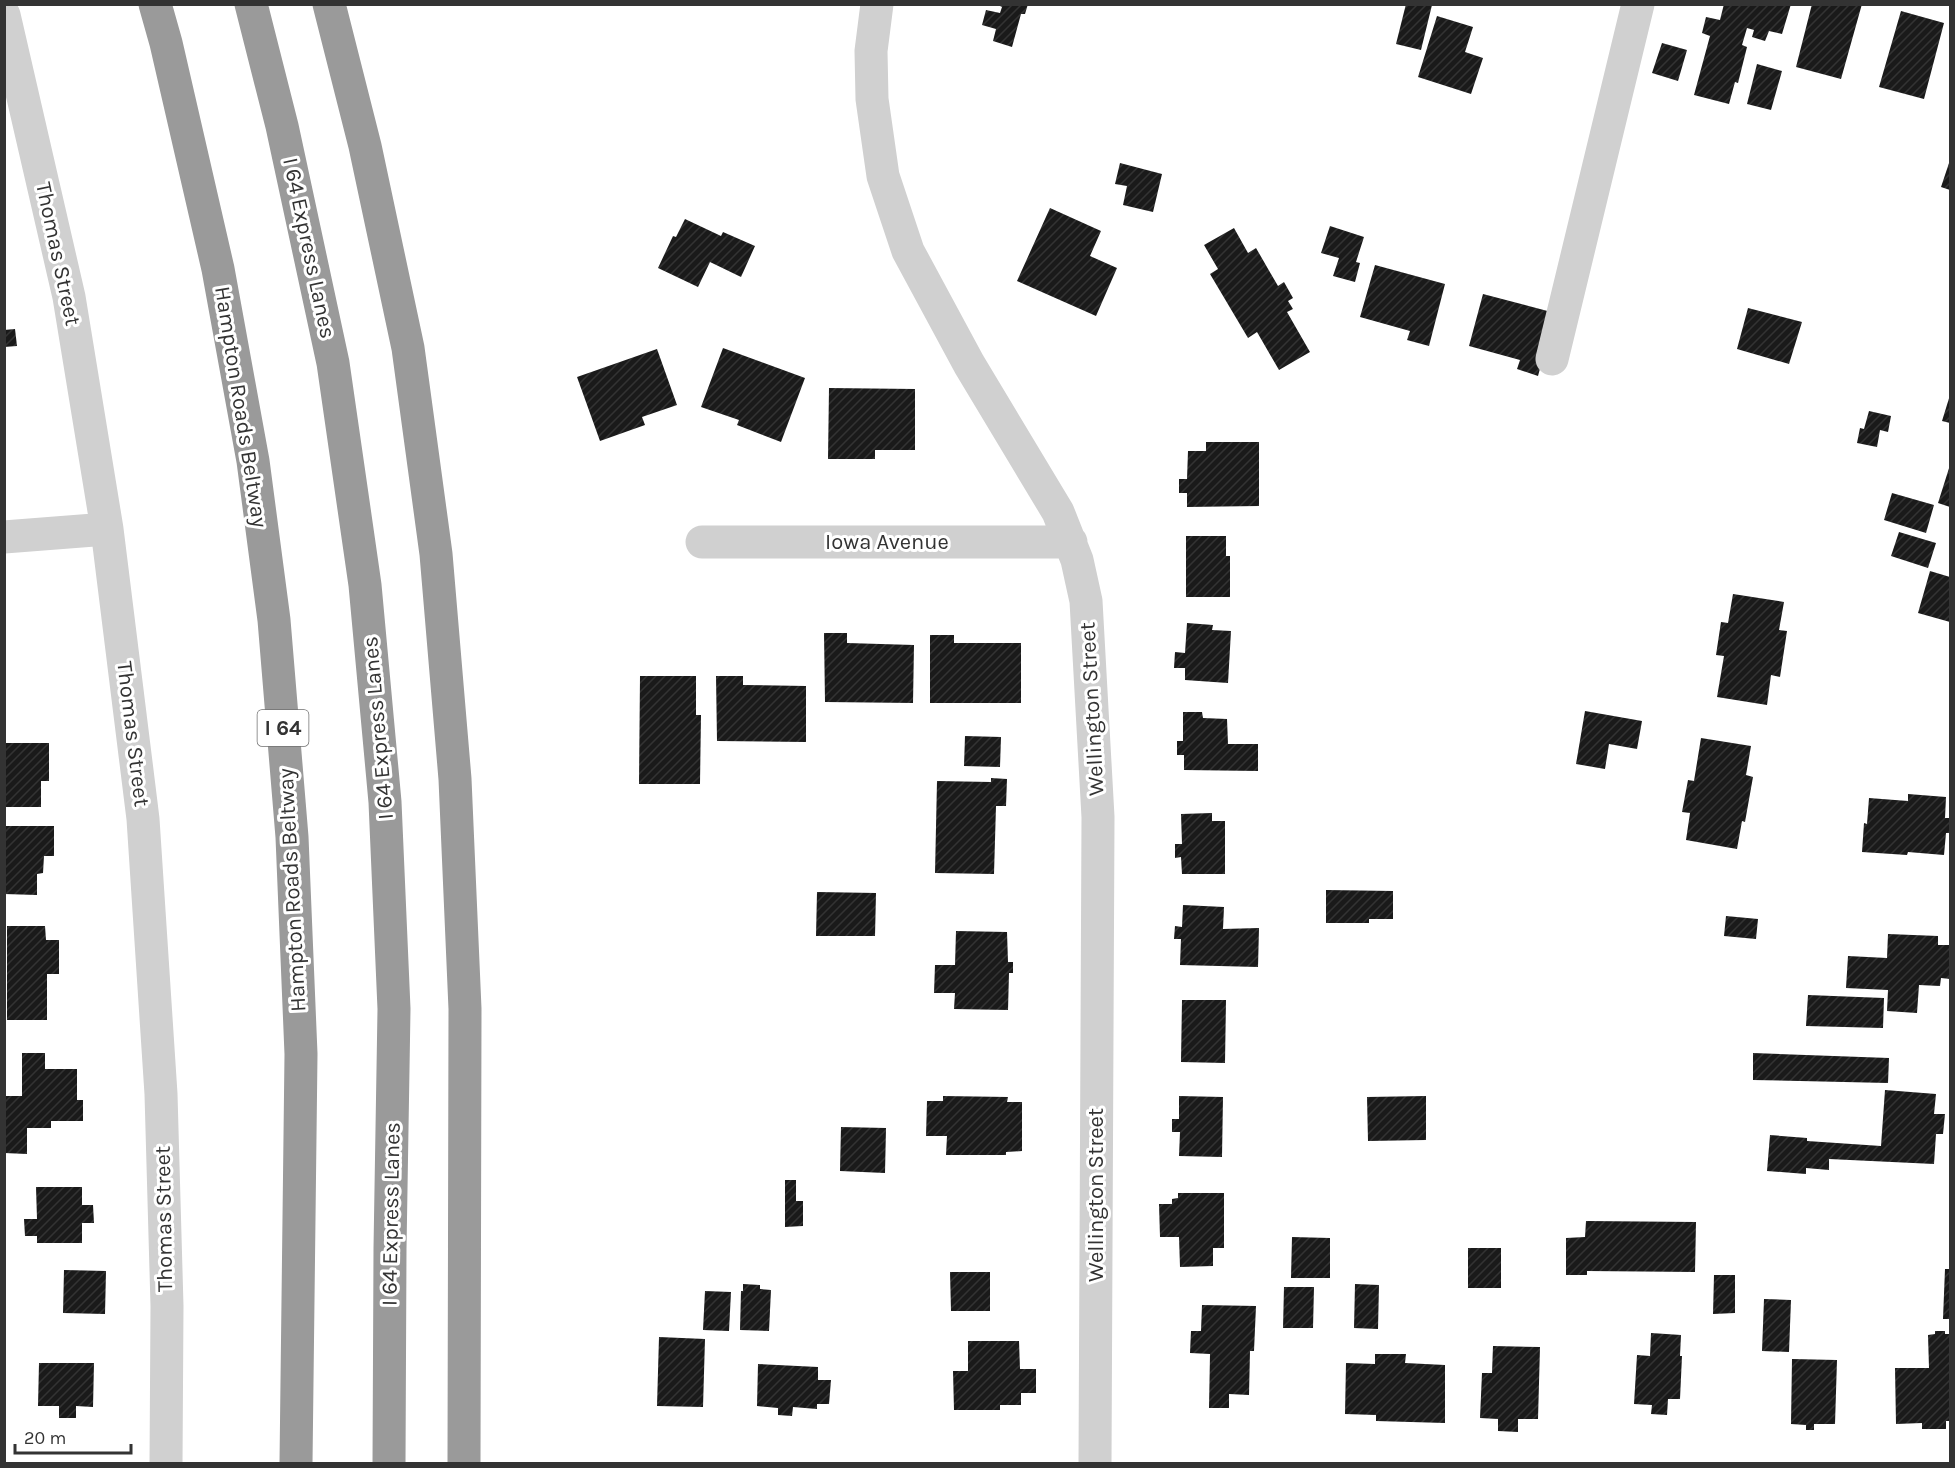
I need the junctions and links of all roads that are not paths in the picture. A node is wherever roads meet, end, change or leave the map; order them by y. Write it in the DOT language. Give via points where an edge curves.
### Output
graph roads {
  1 [pos="155,4"];
  2 [pos="251,4"];
  3 [pos="329,4"];
  4 [pos="877,4"];
  5 [pos="1638,4"];
  6 [pos="4,15"];
  7 [pos="1552,359"];
  8 [pos="107,529"];
  9 [pos="4,537"];
  10 [pos="702,542"];
  11 [pos="1071,542"];
  12 [pos="166,1464"];
  13 [pos="296,1464"];
  14 [pos="389,1464"];
  15 [pos="464,1464"];
  16 [pos="1095,1464"];
  1 -- 13 [label="highway, Hampton Roads Beltway / I 64" via="218,269 253,461 274,620 292,837 301,1054"];
  2 -- 14 [label="highway, I 64 Express Lanes" via="282,126 333,363 365,585 385,802 394,1009"];
  3 -- 15 [label="highway" via="365,146 408,348 436,554 455,779 465,1008"];
  4 -- 11 [label="street, Wellington Street" via="871,51 872,99 883,176 908,251 969,364 1058,512"];
  5 -- 7 [label="street"];
  6 -- 8 [label="street, Thomas Street" via="69,297"];
  8 -- 9 [label="street"];
  8 -- 12 [label="street, Thomas Street" via="143,819 160,1082"];
  10 -- 11 [label="street, Iowa Avenue"];
  11 -- 16 [label="street, Wellington Street" via="1086,601 1098,817"];
}
